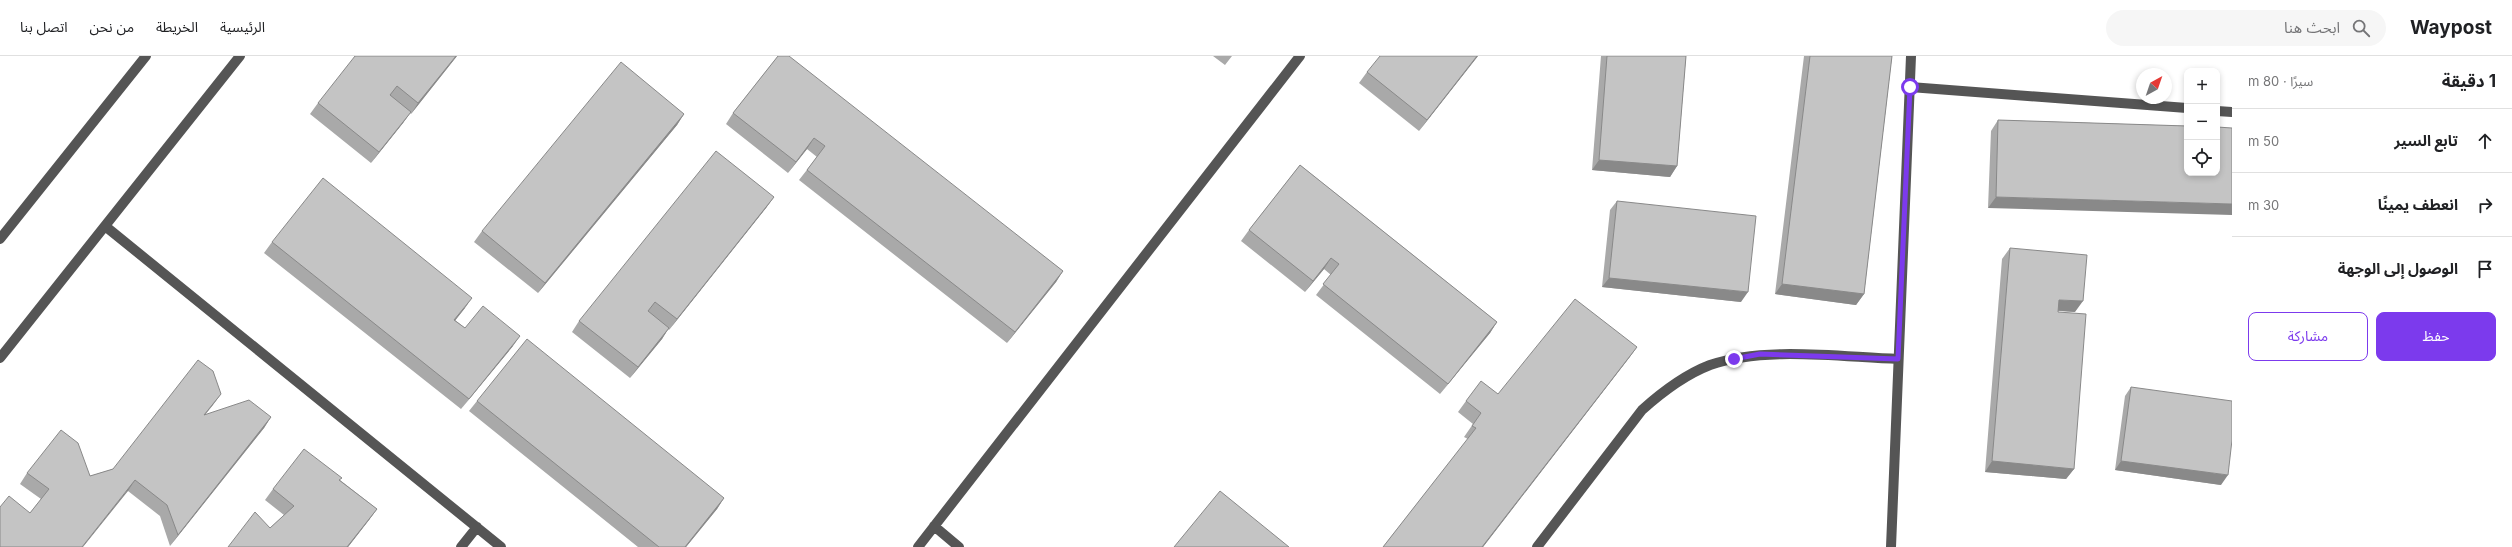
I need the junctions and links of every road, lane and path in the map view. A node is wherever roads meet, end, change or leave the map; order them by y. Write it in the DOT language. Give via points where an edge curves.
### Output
graph roads {
  1 [pos="146,56"];
  2 [pos="240,56"];
  3 [pos="1300,56"];
  4 [pos="1911,56"];
  5 [pos="1910,87"];
  6 [pos="2184,108"];
  7 [pos="2220,111"];
  8 [pos="2232,112"];
  9 [pos="104,226"];
  10 [pos="0,239"];
  11 [pos="0,358"];
  12 [pos="1898,359"];
  13 [pos="934,526"];
  14 [pos="477,527"];
  15 [pos="461,547"];
  16 [pos="502,547"];
  17 [pos="918,547"];
  18 [pos="959,547"];
  19 [pos="1537,547"];
  20 [pos="1890,547"];
  1 -- 10 [label="street"];
  2 -- 9 [label="street"];
  3 -- 13 [label="street"];
  4 -- 5 [label="street"];
  5 -- 6 [label="street"];
  5 -- 12 [label="street"];
  7 -- 8 [label="street"];
  9 -- 11 [label="street"];
  9 -- 14 [label="street"];
  12 -- 19 [label="street" via="1760,354 1710,366 1687,376 1663,391 1642,410"];
  12 -- 20 [label="street"];
  13 -- 17 [label="street"];
  13 -- 18 [label="street"];
  14 -- 15 [label="street"];
  14 -- 16 [label="street"];
}
